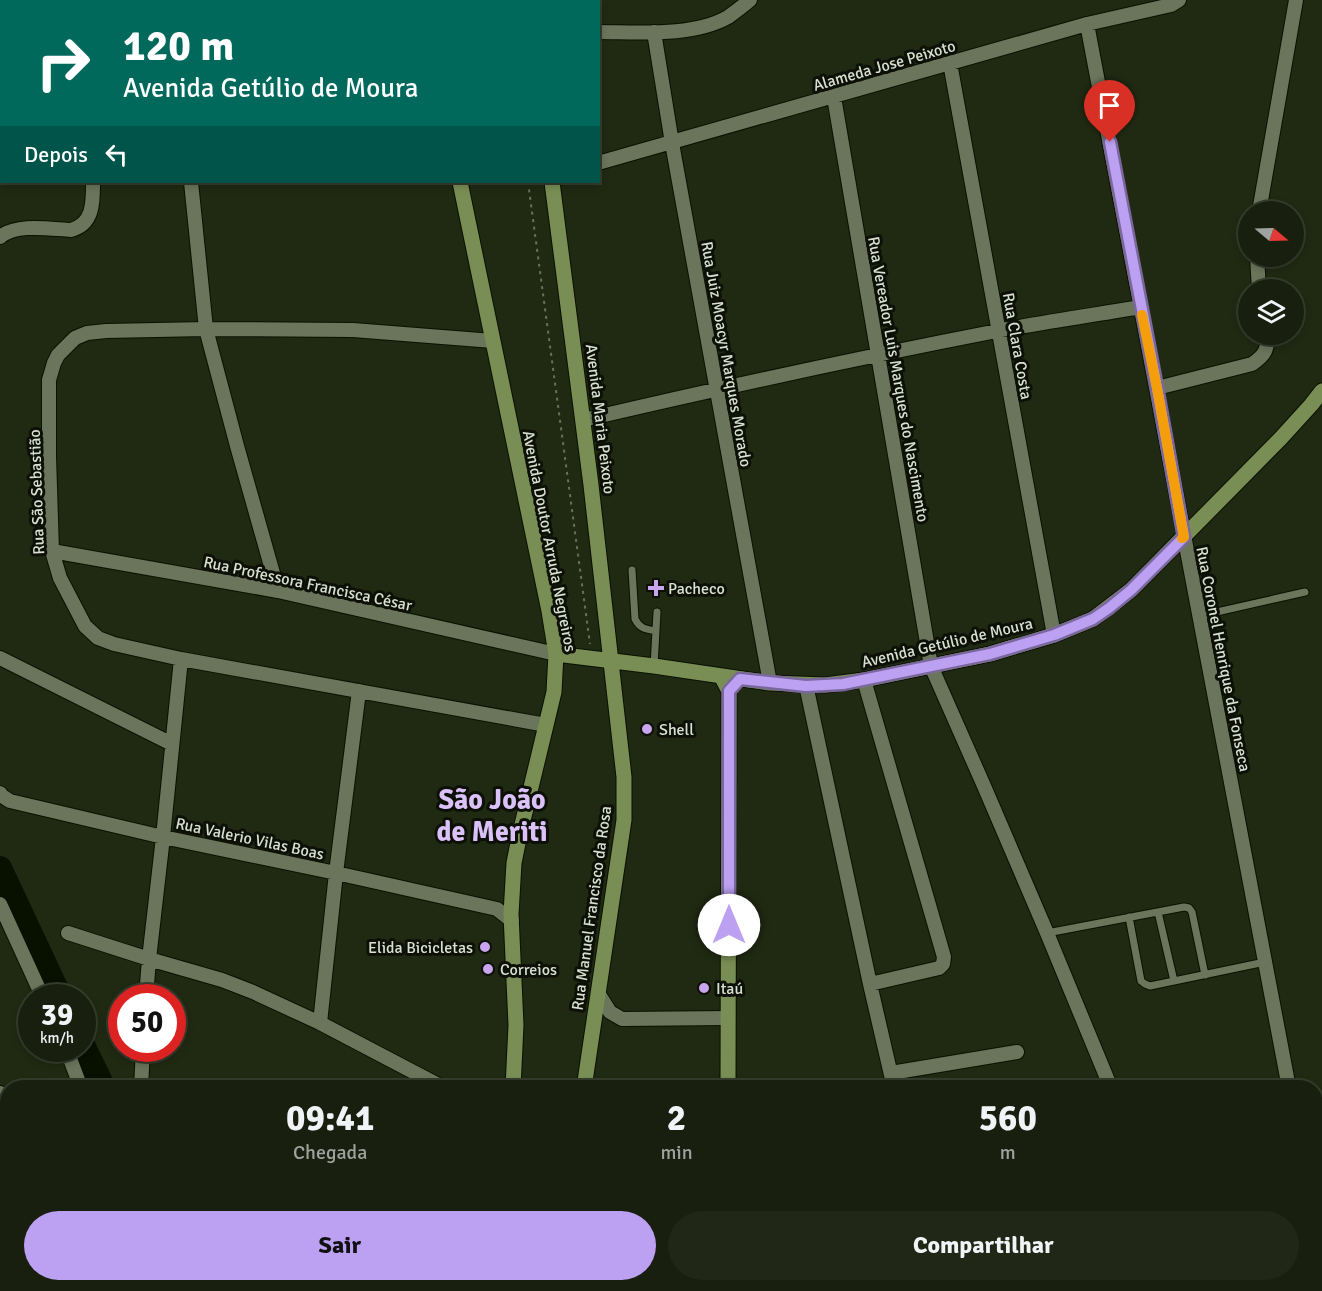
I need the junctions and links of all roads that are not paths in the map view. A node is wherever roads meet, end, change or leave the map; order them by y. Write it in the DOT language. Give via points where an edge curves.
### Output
graph roads {
  1 [pos="750,0"];
  2 [pos="1179,0"];
  3 [pos="1296,0"];
  4 [pos="1087,24"];
  5 [pos="600,32"];
  6 [pos="654,32"];
  7 [pos="950,63"];
  8 [pos="834,97"];
  9 [pos="672,143"];
  10 [pos="600,162"];
  11 [pos="93,183"];
  12 [pos="191,183"];
  13 [pos="460,183"];
  14 [pos="552,183"];
  15 [pos="1261,201"];
  16 [pos="0,237"];
  17 [pos="1141,307"];
  18 [pos="206,329"];
  19 [pos="999,331"];
  20 [pos="493,341"];
  21 [pos="1267,345"];
  22 [pos="878,355"];
  23 [pos="1157,388"];
  24 [pos="716,389"];
  25 [pos="1322,391"];
  26 [pos="583,420"];
  27 [pos="1184,537"];
  28 [pos="52,551"];
  29 [pos="632,570"];
  30 [pos="278,591"];
  31 [pos="1305,592"];
  32 [pos="657,612"];
  33 [pos="1199,616"];
  34 [pos="656,631"];
  35 [pos="1054,635"];
  36 [pos="556,654"];
  37 [pos="0,658"];
  38 [pos="181,659"];
  39 [pos="612,661"];
  40 [pos="654,666"];
  41 [pos="931,666"];
  42 [pos="721,676"];
  43 [pos="740,679"];
  44 [pos="864,680"];
  45 [pos="770,682"];
  46 [pos="806,686"];
  47 [pos="359,691"];
  48 [pos="729,691"];
  49 [pos="546,725"];
  50 [pos="172,744"];
  51 [pos="0,793"];
  52 [pos="163,837"];
  53 [pos="336,873"];
  54 [pos="512,902"];
  55 [pos="0,904"];
  56 [pos="497,909"];
  57 [pos="1158,912"];
  58 [pos="1129,917"];
  59 [pos="512,921"];
  60 [pos="68,933"];
  61 [pos="1047,933"];
  62 [pos="149,959"];
  63 [pos="1265,962"];
  64 [pos="1205,975"];
  65 [pos="1174,981"];
  66 [pos="37,984"];
  67 [pos="147,984"];
  68 [pos="870,984"];
  69 [pos="598,993"];
  70 [pos="728,1018"];
  71 [pos="320,1023"];
  72 [pos="1017,1052"];
  73 [pos="71,1062"];
  74 [pos="142,1062"];
  75 [pos="891,1072"];
  76 [pos="78,1080"];
  77 [pos="141,1080"];
  78 [pos="429,1080"];
  79 [pos="513,1080"];
  80 [pos="585,1080"];
  81 [pos="728,1080"];
  82 [pos="892,1080"];
  83 [pos="1108,1080"];
  84 [pos="1287,1080"];
  1 -- 6 [label="street" via="708,26"];
  2 -- 4 [label="street, Alameda Jose Peixoto"];
  3 -- 15 [label="street"];
  4 -- 7 [label="street, Alameda Jose Peixoto"];
  4 -- 17 [label="street, Rua Coronel Henrique da Fonseca"];
  5 -- 6 [label="street"];
  6 -- 9 [label="street, Rua Juiz Moacyr Marques Morado"];
  7 -- 8 [label="street, Alameda Jose Peixoto"];
  7 -- 19 [label="street, Rua Clara Costa"];
  8 -- 9 [label="street, Alameda Jose Peixoto"];
  8 -- 22 [label="street, Rua Vereador Luis Marques do Nascimento"];
  9 -- 10 [label="street, Alameda Jose Peixoto"];
  9 -- 24 [label="street, Rua Juiz Moacyr Marques Morado"];
  11 -- 16 [label="street" via="90,214 79,228 18,229"];
  12 -- 18 [label="street"];
  13 -- 20 [label="main road, Avenida Doutor Arruda Negreiros"];
  14 -- 26 [label="main road, Avenida Maria Peixoto"];
  17 -- 19 [label="street"];
  17 -- 23 [label="street, Rua Coronel Henrique da Fonseca"];
  18 -- 20 [label="street, Rua São Sebastião" via="353,330"];
  18 -- 28 [label="street, Rua São Sebastião" via="87,333 58,355 49,380"];
  18 -- 30 [label="street"];
  19 -- 22 [label="street"];
  19 -- 35 [label="street, Rua Clara Costa"];
  20 -- 36 [label="main road, Avenida Doutor Arruda Negreiros"];
  21 -- 23 [label="street" via="1260,359 1252,364"];
  22 -- 24 [label="street"];
  22 -- 41 [label="street, Rua Vereador Luis Marques do Nascimento"];
  23 -- 27 [label="street, Rua Coronel Henrique da Fonseca"];
  24 -- 26 [label="street"];
  24 -- 45 [label="street, Rua Juiz Moacyr Marques Morado"];
  25 -- 27 [label="main road, Avenida Getúlio de Moura"];
  26 -- 39 [label="main road, Avenida Maria Peixoto"];
  27 -- 33 [label="street, Rua Coronel Henrique da Fonseca"];
  27 -- 35 [label="main road, Avenida Getúlio de Moura" via="1109,608"];
  28 -- 30 [label="street, Rua Professora Francisca César"];
  28 -- 38 [label="street, Rua São Sebastião" via="74,606 85,626 98,638"];
  29 -- 34 [label="lane" via="635,619 643,629"];
  30 -- 36 [label="street, Rua Professora Francisca César"];
  31 -- 33 [label="lane"];
  32 -- 34 [label="lane"];
  33 -- 63 [label="street, Rua Coronel Henrique da Fonseca"];
  34 -- 40 [label="lane"];
  35 -- 41 [label="main road, Avenida Getúlio de Moura"];
  36 -- 39 [label="main road, Avenida Getúlio de Moura"];
  36 -- 49 [label="main road, Avenida Doutor Arruda Negreiros" via="554,692"];
  37 -- 50 [label="street"];
  38 -- 47 [label="street, Rua São Sebastião"];
  38 -- 50 [label="street"];
  39 -- 40 [label="main road, Avenida Getúlio de Moura"];
  39 -- 69 [label="main road, Rua Manuel Francisco da Rosa" via="624,777 624,820"];
  40 -- 42 [label="main road, Avenida Getúlio de Moura"];
  41 -- 44 [label="main road, Avenida Getúlio de Moura"];
  41 -- 61 [label="street, Rua Vereador Luis Marques do Nascimento"];
  42 -- 43 [label="main road, Avenida Getúlio de Moura"];
  42 -- 48 [label="main road"];
  43 -- 45 [label="main road, Avenida Getúlio de Moura"];
  43 -- 48 [label="main road"];
  44 -- 46 [label="main road, Avenida Getúlio de Moura"];
  44 -- 68 [label="street" via="944,957 939,968"];
  45 -- 46 [label="main road, Avenida Getúlio de Moura"];
  46 -- 68 [label="street"];
  47 -- 49 [label="street, Rua São Sebastião"];
  47 -- 53 [label="street"];
  48 -- 70 [label="main road"];
  49 -- 54 [label="main road, Avenida Doutor Arruda Negreiros" via="514,863"];
  50 -- 52 [label="street"];
  51 -- 52 [label="street, Rua Valerio Vilas Boas" via="10,801"];
  52 -- 53 [label="street, Rua Valerio Vilas Boas"];
  52 -- 62 [label="street"];
  53 -- 56 [label="street, Rua Valerio Vilas Boas"];
  53 -- 71 [label="street"];
  54 -- 56 [label="street"];
  54 -- 59 [label="main road, Avenida Doutor Arruda Negreiros"];
  55 -- 66 [label="street"];
  56 -- 59 [label="street, Rua Valerio Vilas Boas"];
  57 -- 58 [label="lane"];
  57 -- 64 [label="lane" via="1184,907 1192,912"];
  57 -- 65 [label="lane"];
  58 -- 61 [label="lane"];
  58 -- 65 [label="lane" via="1142,981 1150,986"];
  59 -- 79 [label="main road, Avenida Doutor Arruda Negreiros" via="516,1025"];
  60 -- 62 [label="street"];
  61 -- 83 [label="street, Rua Vereador Luis Marques do Nascimento"];
  62 -- 67 [label="street"];
  62 -- 71 [label="street" via="222,980"];
  63 -- 64 [label="lane"];
  63 -- 84 [label="street, Rua Coronel Henrique da Fonseca"];
  64 -- 65 [label="lane"];
  68 -- 75 [label="street"];
  69 -- 70 [label="street" via="610,1012 622,1019"];
  69 -- 80 [label="main road, Rua Manuel Francisco da Rosa"];
  70 -- 81 [label="main road"];
  71 -- 78 [label="street"];
  72 -- 75 [label="street"];
  73 -- 76 [label="street"];
  74 -- 77 [label="street"];
  75 -- 82 [label="street"];
}
